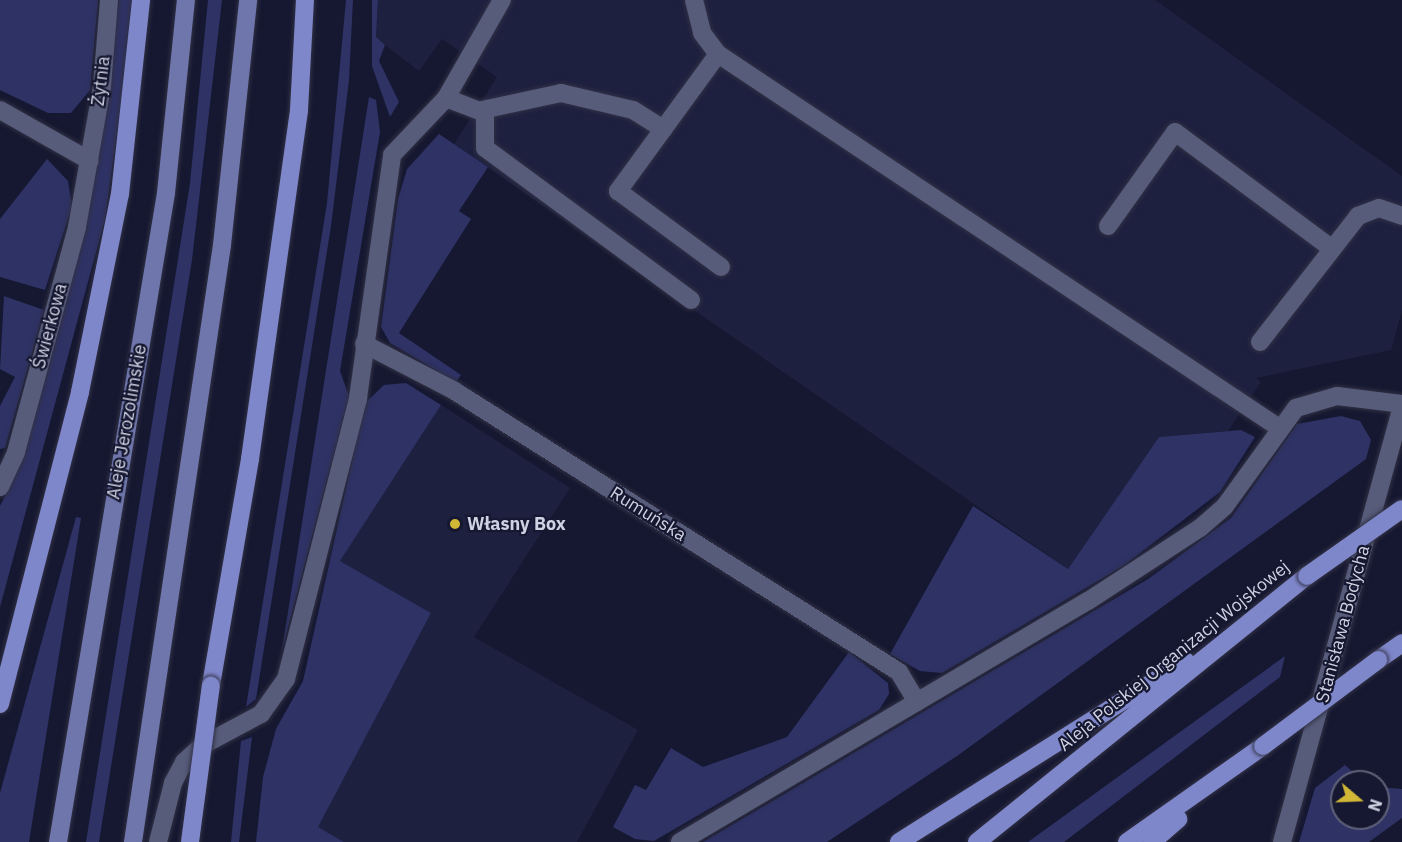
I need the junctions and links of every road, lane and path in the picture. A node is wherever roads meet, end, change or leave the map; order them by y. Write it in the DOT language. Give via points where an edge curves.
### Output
graph roads {
  1 [pos="109,0"];
  2 [pos="141,0"];
  3 [pos="186,0"];
  4 [pos="248,0"];
  5 [pos="305,0"];
  6 [pos="502,0"];
  7 [pos="694,0"];
  8 [pos="718,54"];
  9 [pos="446,98"];
  10 [pos="0,110"];
  11 [pos="482,110"];
  12 [pos="664,129"];
  13 [pos="90,161"];
  14 [pos="1402,216"];
  15 [pos="1108,226"];
  16 [pos="1331,248"];
  17 [pos="721,267"];
  18 [pos="691,300"];
  19 [pos="1260,342"];
  20 [pos="364,344"];
  21 [pos="1402,405"];
  22 [pos="1278,427"];
  23 [pos="0,487"];
  24 [pos="1402,509"];
  25 [pos="1256,616"];
  26 [pos="1402,643"];
  27 [pos="917,702"];
  28 [pos="0,704"];
  29 [pos="1241,765"];
  30 [pos="58,842"];
  31 [pos="133,842"];
  32 [pos="158,842"];
  33 [pos="190,842"];
  34 [pos="680,842"];
  35 [pos="899,842"];
  36 [pos="977,842"];
  37 [pos="1127,842"];
  38 [pos="1152,842"];
  39 [pos="1282,842"];
  1 -- 13 [label="street, Żytnia"];
  2 -- 28 [label="highway" via="115,218 80,392"];
  3 -- 30 [label="main road, Aleje Jerozolimskie" via="168,183"];
  4 -- 31 [label="main road" via="222,245"];
  5 -- 33 [label="highway, bridge" via="299,110"];
  6 -- 9 [label="street"];
  7 -- 8 [label="street" via="702,33"];
  8 -- 12 [label="street"];
  8 -- 22 [label="street"];
  9 -- 11 [label="street"];
  9 -- 20 [label="street" via="392,154"];
  10 -- 13 [label="street"];
  11 -- 12 [label="street" via="561,93 633,110"];
  11 -- 18 [label="street" via="485,148"];
  12 -- 17 [label="street" via="618,191"];
  13 -- 23 [label="street, Świerkowa" via="16,452"];
  14 -- 16 [label="street" via="1379,208 1364,211"];
  15 -- 16 [label="street" via="1175,132"];
  16 -- 19 [label="street"];
  20 -- 27 [label="street, Rumuńska" via="453,390 899,672"];
  20 -- 32 [label="street" via="358,398 286,679 261,714 203,745 184,762 173,783"];
  21 -- 22 [label="street" via="1320,397 1296,408"];
  21 -- 39 [label="street, Stanisława Bodycha"];
  22 -- 27 [label="street" via="1225,506 1200,528"];
  24 -- 25 [label="highway, Aleja Polskiej Organizacji Wojskowej, bridge"];
  25 -- 35 [label="highway"];
  25 -- 36 [label="highway, Aleja Polskiej Organizacji Wojskowej"];
  26 -- 29 [label="highway, bridge"];
  27 -- 34 [label="street"];
  29 -- 37 [label="highway"];
  29 -- 38 [label="highway"];
}
